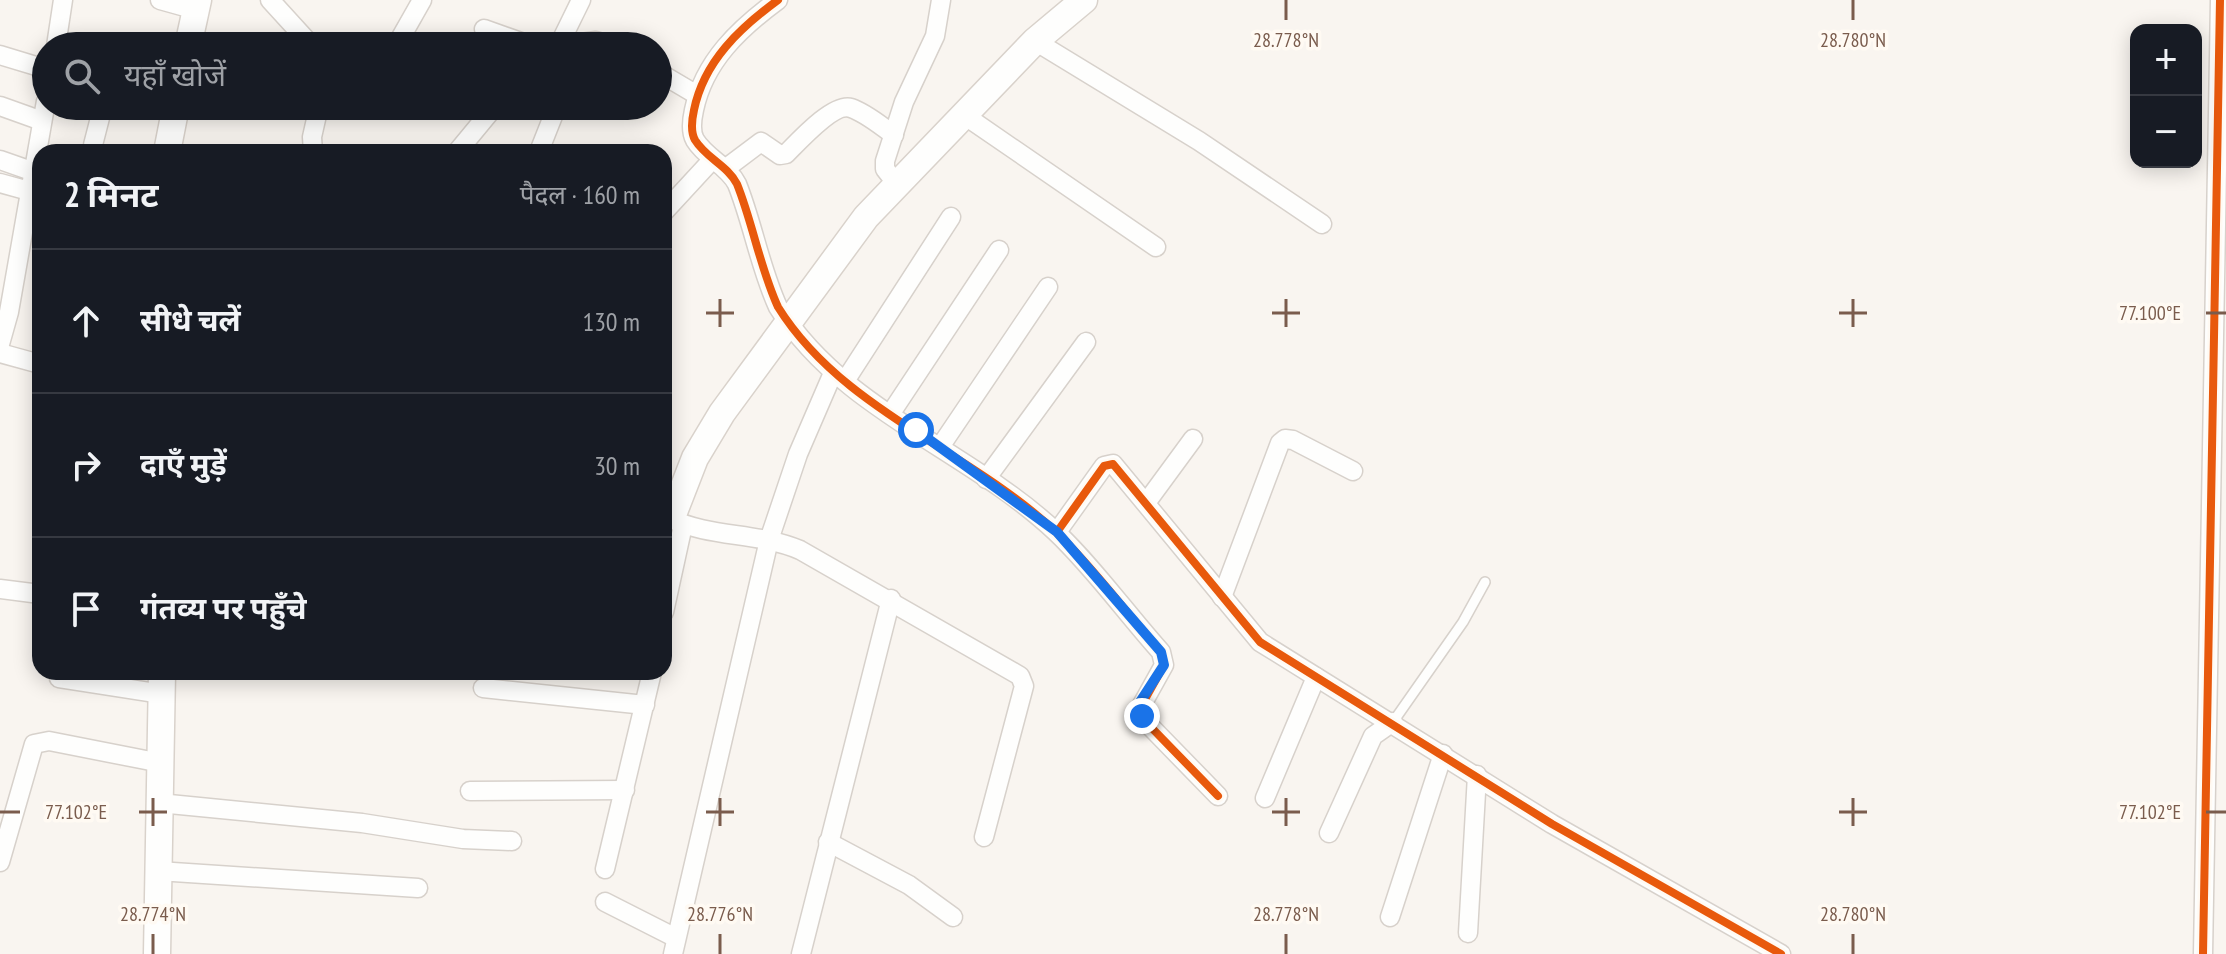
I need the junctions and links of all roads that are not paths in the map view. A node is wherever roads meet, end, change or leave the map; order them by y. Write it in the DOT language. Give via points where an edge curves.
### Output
graph roads {
  1 [pos="63,0"];
  2 [pos="160,0"];
  3 [pos="270,0"];
  4 [pos="422,0"];
  5 [pos="581,0"];
  6 [pos="778,0"];
  7 [pos="941,0"];
  8 [pos="1084,0"];
  9 [pos="2220,0"];
  10 [pos="197,5"];
  11 [pos="484,29"];
  12 [pos="58,32"];
  13 [pos="191,32"];
  14 [pos="299,32"];
  15 [pos="404,32"];
  16 [pos="492,32"];
  17 [pos="566,32"];
  18 [pos="1035,41"];
  19 [pos="0,55"];
  20 [pos="32,65"];
  21 [pos="672,80"];
  22 [pos="697,95"];
  23 [pos="0,106"];
  24 [pos="964,115"];
  25 [pos="32,117"];
  26 [pos="98,120"];
  27 [pos="173,120"];
  28 [pos="316,120"];
  29 [pos="483,120"];
  30 [pos="551,120"];
  31 [pos="42,121"];
  32 [pos="894,135"];
  33 [pos="39,144"];
  34 [pos="91,144"];
  35 [pos="169,144"];
  36 [pos="312,144"];
  37 [pos="464,144"];
  38 [pos="542,144"];
  39 [pos="0,160"];
  40 [pos="718,164"];
  41 [pos="32,172"];
  42 [pos="0,183"];
  43 [pos="32,183"];
  44 [pos="896,183"];
  45 [pos="29,191"];
  46 [pos="672,205"];
  47 [pos="951,217"];
  48 [pos="1322,224"];
  49 [pos="1156,247"];
  50 [pos="999,250"];
  51 [pos="1048,287"];
  52 [pos="789,325"];
  53 [pos="1086,342"];
  54 [pos="0,344"];
  55 [pos="0,353"];
  56 [pos="32,362"];
  57 [pos="839,377"];
  58 [pos="891,413"];
  59 [pos="1193,439"];
  60 [pos="940,447"];
  61 [pos="1353,471"];
  62 [pos="986,479"];
  63 [pos="1146,503"];
  64 [pos="672,521"];
  65 [pos="1057,532"];
  66 [pos="769,540"];
  67 [pos="1485,582"];
  68 [pos="0,589"];
  69 [pos="32,593"];
  70 [pos="1222,597"];
  71 [pos="891,599"];
  72 [pos="1316,677"];
  73 [pos="100,680"];
  74 [pos="650,680"];
  75 [pos="162,683"];
  76 [pos="483,688"];
  77 [pos="645,705"];
  78 [pos="1393,722"];
  79 [pos="1443,754"];
  80 [pos="161,763"];
  81 [pos="1477,775"];
  82 [pos="625,790"];
  83 [pos="470,791"];
  84 [pos="1218,796"];
  85 [pos="1265,798"];
  86 [pos="159,803"];
  87 [pos="1329,833"];
  88 [pos="984,837"];
  89 [pos="512,841"];
  90 [pos="828,842"];
  91 [pos="0,862"];
  92 [pos="605,869"];
  93 [pos="158,871"];
  94 [pos="418,888"];
  95 [pos="605,902"];
  96 [pos="953,917"];
  97 [pos="1390,917"];
  98 [pos="1468,933"];
  99 [pos="674,946"];
  100 [pos="157,954"];
  101 [pos="801,954"];
  102 [pos="1781,954"];
  103 [pos="2203,954"];
  1 -- 12 [label="street"];
  2 -- 10 [label="street"];
  3 -- 14 [label="street"];
  4 -- 15 [label="street"];
  5 -- 17 [label="street"];
  6 -- 22 [label="street" via="738,31"];
  7 -- 32 [label="street" via="935,36"];
  8 -- 18 [label="street"];
  9 -- 103 [label="street"];
  10 -- 13 [label="street"];
  11 -- 16 [label="street"];
  18 -- 24 [label="street"];
  18 -- 48 [label="street"];
  19 -- 20 [label="street"];
  21 -- 22 [label="street"];
  22 -- 40 [label="street" via="691,130"];
  23 -- 25 [label="street"];
  24 -- 44 [label="street"];
  24 -- 49 [label="street"];
  26 -- 34 [label="street"];
  27 -- 35 [label="street"];
  28 -- 36 [label="street"];
  29 -- 37 [label="street"];
  30 -- 38 [label="street"];
  31 -- 33 [label="street"];
  32 -- 40 [label="street" via="842,107 786,154 761,142"];
  32 -- 44 [label="street" via="884,165"];
  39 -- 41 [label="street"];
  40 -- 46 [label="street"];
  40 -- 52 [label="street" via="739,190 772,295"];
  42 -- 45 [label="street"];
  43 -- 45 [label="street"];
  44 -- 52 [label="street"];
  45 -- 54 [label="street"];
  47 -- 57 [label="street"];
  50 -- 58 [label="street"];
  51 -- 60 [label="street"];
  52 -- 57 [label="street"];
  52 -- 64 [label="street" via="763,353 704,441"];
  53 -- 62 [label="street"];
  55 -- 56 [label="street"];
  57 -- 58 [label="street"];
  57 -- 66 [label="street" via="798,454"];
  58 -- 60 [label="street"];
  59 -- 63 [label="street"];
  60 -- 62 [label="street"];
  61 -- 70 [label="street" via="1293,440 1280,443"];
  62 -- 65 [label="street"];
  63 -- 65 [label="street" via="1109,463"];
  63 -- 70 [label="street"];
  64 -- 66 [label="street"];
  65 -- 84 [label="street" via="1161,652 1164,665 1139,710"];
  66 -- 71 [label="street" via="800,550"];
  66 -- 99 [label="street"];
  67 -- 78 [label="lane"];
  68 -- 69 [label="street"];
  70 -- 72 [label="street" via="1260,642"];
  71 -- 88 [label="street" via="1024,680"];
  71 -- 90 [label="street"];
  72 -- 78 [label="street"];
  72 -- 85 [label="street"];
  73 -- 75 [label="street"];
  74 -- 77 [label="street"];
  75 -- 80 [label="street"];
  76 -- 77 [label="street"];
  77 -- 82 [label="street"];
  78 -- 79 [label="street"];
  78 -- 87 [label="street" via="1369,744"];
  79 -- 81 [label="street"];
  79 -- 97 [label="street"];
  80 -- 86 [label="street"];
  80 -- 91 [label="street" via="49,741 34,744"];
  81 -- 98 [label="street"];
  81 -- 102 [label="street" via="1552,824"];
  82 -- 83 [label="street"];
  82 -- 92 [label="street"];
  86 -- 89 [label="street"];
  86 -- 93 [label="street"];
  90 -- 96 [label="street" via="909,885"];
  90 -- 101 [label="street"];
  93 -- 94 [label="street"];
  93 -- 100 [label="street"];
  95 -- 99 [label="street"];
}
